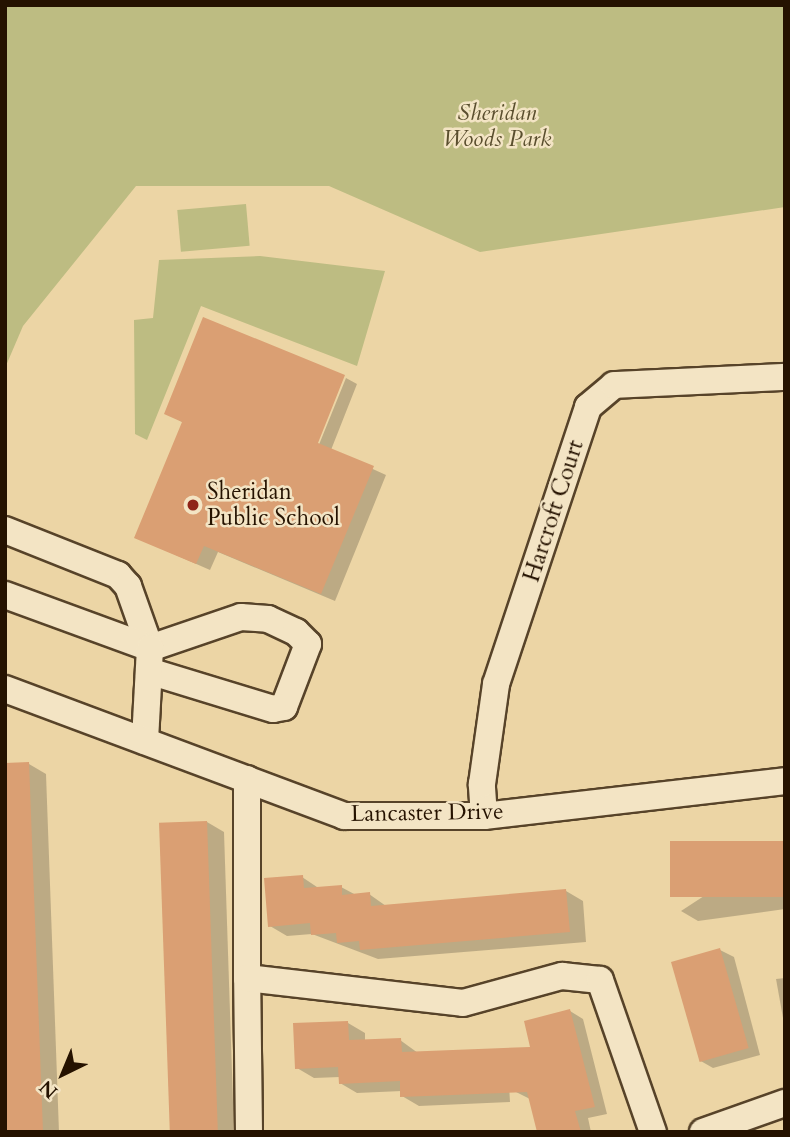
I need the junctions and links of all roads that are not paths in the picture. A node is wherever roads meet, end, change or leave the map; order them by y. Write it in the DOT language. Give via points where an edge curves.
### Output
graph roads {
  1 [pos="785,377"];
  2 [pos="5,530"];
  3 [pos="5,595"];
  4 [pos="151,660"];
  5 [pos="5,689"];
  6 [pos="145,741"];
  7 [pos="247,779"];
  8 [pos="785,781"];
  9 [pos="484,816"];
  10 [pos="247,978"];
  11 [pos="785,1103"];
  12 [pos="249,1132"];
  13 [pos="653,1132"];
  14 [pos="703,1132"];
  1 -- 9 [label="street, Harcroft Court" via="614,385 588,407 496,684 482,784"];
  2 -- 4 [label="street" via="118,575 128,586"];
  3 -- 4 [label="street"];
  4 -- 4 [label="street" via="273,709 284,707 308,644 296,632 268,620 241,617"];
  4 -- 6 [label="street"];
  5 -- 6 [label="street, Lancaster Drive"];
  6 -- 7 [label="street, Lancaster Drive"];
  7 -- 9 [label="street, Lancaster Drive" via="344,816"];
  7 -- 10 [label="street"];
  8 -- 9 [label="street, Lancaster Drive"];
  10 -- 12 [label="street"];
  10 -- 13 [label="street" via="463,1003 562,976 600,980"];
  11 -- 14 [label="street" via="749,1112"];
}
